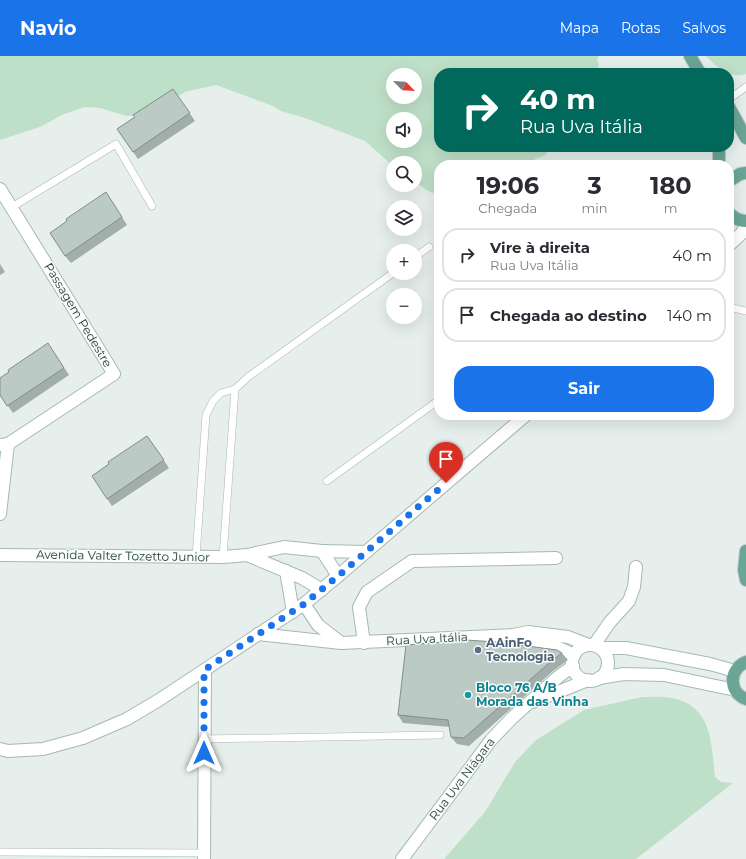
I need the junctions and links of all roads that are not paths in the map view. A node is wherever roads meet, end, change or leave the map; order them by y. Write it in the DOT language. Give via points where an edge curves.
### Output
graph roads {
  1 [pos="690,56"];
  2 [pos="697,68"];
  3 [pos="746,87"];
  4 [pos="734,95"];
  5 [pos="734,116"];
  6 [pos="746,138"];
  7 [pos="746,173"];
  8 [pos="734,178"];
  9 [pos="0,189"];
  10 [pos="152,206"];
  11 [pos="12,207"];
  12 [pos="734,218"];
  13 [pos="746,221"];
  14 [pos="746,226"];
  15 [pos="734,240"];
  16 [pos="429,247"];
  17 [pos="422,252"];
  18 [pos="386,278"];
  19 [pos="734,308"];
  20 [pos="746,311"];
  21 [pos="235,389"];
  22 [pos="434,404"];
  23 [pos="520,420"];
  24 [pos="4,444"];
  25 [pos="327,481"];
  26 [pos="0,514"];
  27 [pos="322,551"];
  28 [pos="746,551"];
  29 [pos="366,552"];
  30 [pos="0,555"];
  31 [pos="247,555"];
  32 [pos="196,557"];
  33 [pos="223,557"];
  34 [pos="556,558"];
  35 [pos="636,567"];
  36 [pos="286,571"];
  37 [pos="338,576"];
  38 [pos="746,580"];
  39 [pos="322,590"];
  40 [pos="304,604"];
  41 [pos="293,612"];
  42 [pos="258,634"];
  43 [pos="513,635"];
  44 [pos="341,643"];
  45 [pos="364,643"];
  46 [pos="594,646"];
  47 [pos="573,660"];
  48 [pos="745,661"];
  49 [pos="204,670"];
  50 [pos="734,670"];
  51 [pos="593,679"];
  52 [pos="741,696"];
  53 [pos="528,704"];
  54 [pos="440,735"];
  55 [pos="204,739"];
  56 [pos="0,749"];
  57 [pos="0,852"];
  58 [pos="204,856"];
  59 [pos="402,859"];
  1 -- 2 [label="main road"];
  3 -- 4 [label="lane"];
  5 -- 6 [label="main road"];
  7 -- 8 [label="main road"];
  9 -- 11 [label="street, Passagem Pedestre"];
  10 -- 11 [label="lane" via="116,144"];
  11 -- 24 [label="street, Passagem Pedestre" via="114,374"];
  12 -- 13 [label="main road"];
  14 -- 15 [label="street"];
  16 -- 17 [label="lane"];
  18 -- 21 [label="lane"];
  19 -- 20 [label="lane"];
  21 -- 32 [label="lane" via="221,393 206,414"];
  21 -- 33 [label="lane"];
  22 -- 25 [label="lane"];
  23 -- 29 [label="street"];
  24 -- 26 [label="street, Passagem Pedestre"];
  27 -- 29 [label="street, Avenida Valter Tozetto Junior"];
  27 -- 31 [label="street, Avenida Valter Tozetto Junior" via="284,547"];
  27 -- 37 [label="street"];
  28 -- 38 [label="main road"];
  29 -- 37 [label="street"];
  30 -- 32 [label="street, Avenida Valter Tozetto Junior"];
  31 -- 33 [label="street, Avenida Valter Tozetto Junior"];
  31 -- 36 [label="street, Avenida Valter Tozetto Junior"];
  32 -- 33 [label="street, Avenida Valter Tozetto Junior"];
  34 -- 45 [label="street" via="412,561 367,592 359,606"];
  35 -- 46 [label="street" via="634,587 629,601 610,622"];
  36 -- 39 [label="street, Avenida Valter Tozetto Junior"];
  36 -- 41 [label="street"];
  37 -- 39 [label="street"];
  39 -- 40 [label="street"];
  40 -- 41 [label="street"];
  40 -- 44 [label="street" via="318,625"];
  41 -- 42 [label="street"];
  42 -- 44 [label="street, Rua Uva Itália"];
  42 -- 49 [label="street"];
  43 -- 45 [label="street, Rua Uva Itália"];
  43 -- 46 [label="street, Rua Uva Itália" via="528,632 568,637"];
  43 -- 47 [label="street, Rua Uva Itália" via="552,645"];
  44 -- 45 [label="street, Rua Uva Itália"];
  46 -- 47 [label="street" via="578,650"];
  46 -- 50 [label="street" via="626,648"];
  46 -- 51 [label="street" via="607,658 608,664 606,669"];
  47 -- 51 [label="street" via="578,676"];
  47 -- 53 [label="street, Rua Uva Niágara"];
  48 -- 50 [label="main road"];
  49 -- 55 [label="street"];
  49 -- 56 [label="street" via="127,719 83,738 43,749"];
  50 -- 52 [label="main road" via="732,684"];
  51 -- 52 [label="street, Rua Uva Niágara" via="624,674 664,675"];
  51 -- 53 [label="street, Rua Uva Niágara"];
  53 -- 59 [label="street, Rua Uva Niágara" via="491,740"];
  54 -- 55 [label="lane"];
  55 -- 58 [label="street"];
  57 -- 58 [label="lane"];
}
